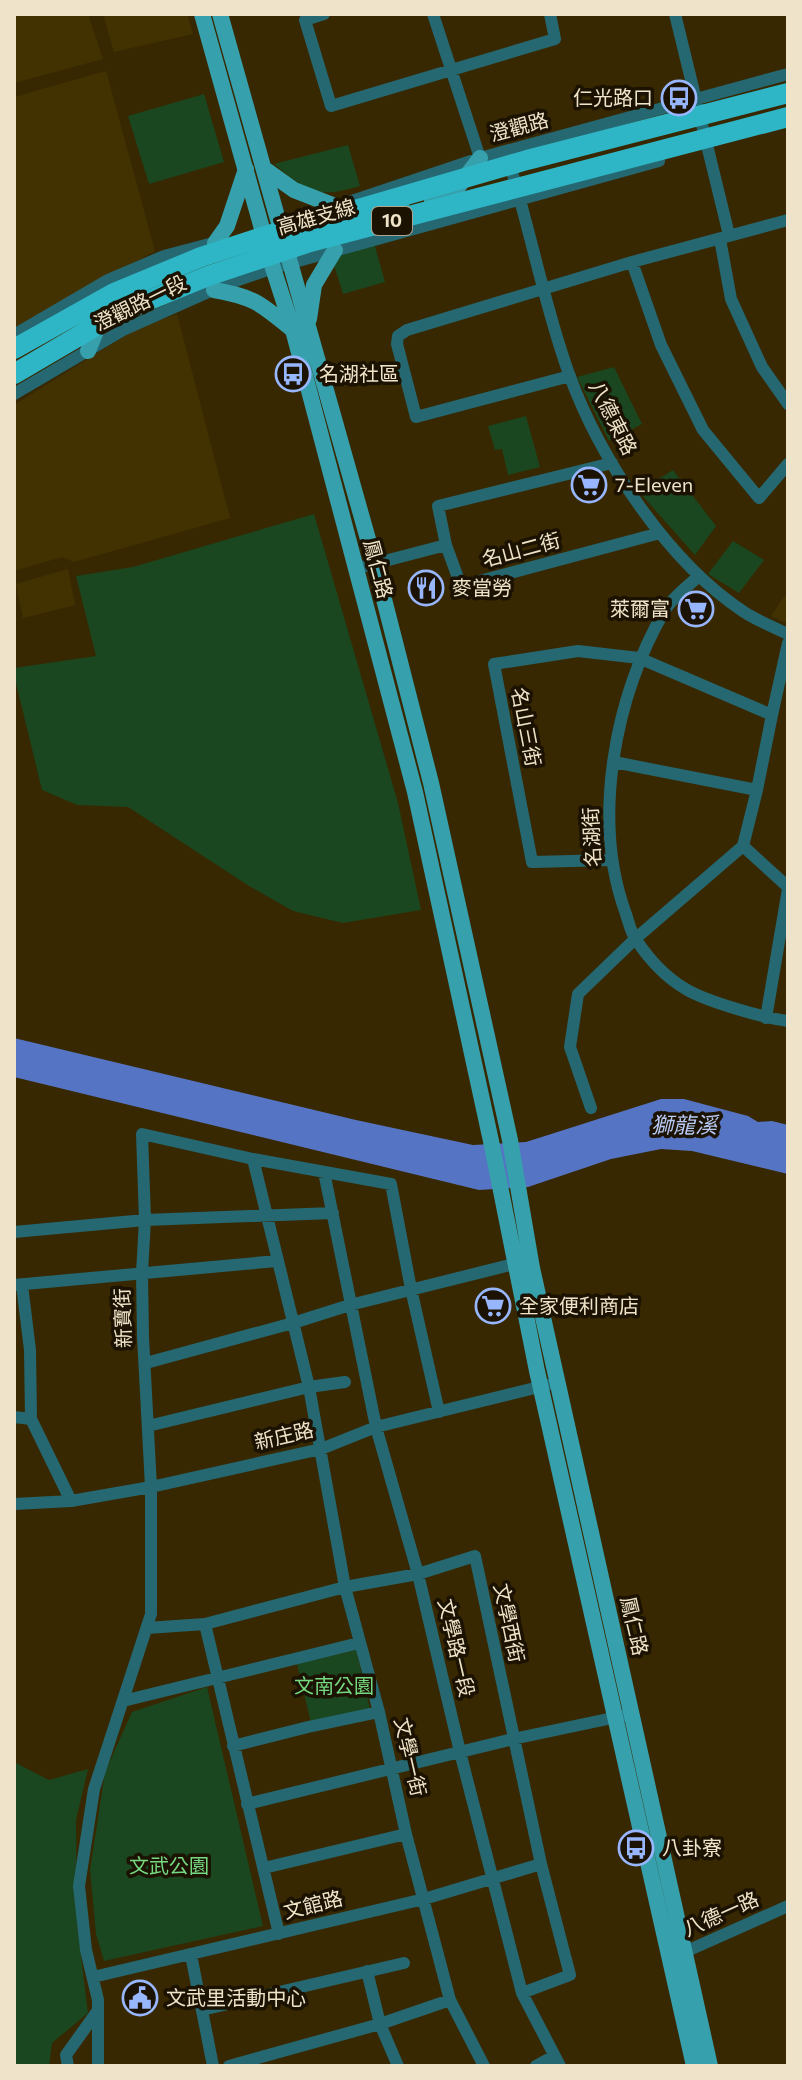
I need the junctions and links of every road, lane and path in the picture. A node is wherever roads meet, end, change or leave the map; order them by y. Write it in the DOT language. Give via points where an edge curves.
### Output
graph roads {
  1 [pos="202,14"];
  2 [pos="220,14"];
  3 [pos="324,14"];
  4 [pos="433,14"];
  5 [pos="550,14"];
  6 [pos="675,14"];
  7 [pos="451,69"];
  8 [pos="788,74"];
  9 [pos="788,93"];
  10 [pos="697,99"];
  11 [pos="788,117"];
  12 [pos="788,127"];
  13 [pos="706,147"];
  14 [pos="506,152"];
  15 [pos="480,158"];
  16 [pos="246,169"];
  17 [pos="266,170"];
  18 [pos="521,201"];
  19 [pos="335,206"];
  20 [pos="788,220"];
  21 [pos="263,227"];
  22 [pos="282,232"];
  23 [pos="725,237"];
  24 [pos="215,243"];
  25 [pos="335,250"];
  26 [pos="270,255"];
  27 [pos="632,262"];
  28 [pos="290,263"];
  29 [pos="214,290"];
  30 [pos="545,290"];
  31 [pos="301,329"];
  32 [pos="14,335"];
  33 [pos="14,349"];
  34 [pos="88,351"];
  35 [pos="14,374"];
  36 [pos="570,376"];
  37 [pos="14,394"];
  38 [pos="788,404"];
  39 [pos="612,463"];
  40 [pos="788,464"];
  41 [pos="660,533"];
  42 [pos="446,545"];
  43 [pos="375,564"];
  44 [pos="358,568"];
  45 [pos="699,576"];
  46 [pos="788,634"];
  47 [pos="788,643"];
  48 [pos="639,658"];
  49 [pos="772,715"];
  50 [pos="614,762"];
  51 [pos="757,790"];
  52 [pos="743,846"];
  53 [pos="612,860"];
  54 [pos="788,888"];
  55 [pos="635,939"];
  56 [pos="766,1018"];
  57 [pos="788,1021"];
  58 [pos="591,1108"];
  59 [pos="253,1159"];
  60 [pos="324,1172"];
  61 [pos="333,1213"];
  62 [pos="266,1217"];
  63 [pos="145,1220"];
  64 [pos="14,1232"];
  65 [pos="277,1261"];
  66 [pos="514,1264"];
  67 [pos="142,1273"];
  68 [pos="18,1285"];
  69 [pos="411,1289"];
  70 [pos="350,1305"];
  71 [pos="19,1308"];
  72 [pos="293,1323"];
  73 [pos="146,1363"];
  74 [pos="345,1382"];
  75 [pos="558,1382"];
  76 [pos="540,1386"];
  77 [pos="309,1387"];
  78 [pos="439,1412"];
  79 [pos="14,1417"];
  80 [pos="31,1419"];
  81 [pos="148,1426"];
  82 [pos="376,1427"];
  83 [pos="321,1449"];
  84 [pos="151,1487"];
  85 [pos="71,1501"];
  86 [pos="14,1504"];
  87 [pos="418,1574"];
  88 [pos="345,1587"];
  89 [pos="205,1624"];
  90 [pos="147,1628"];
  91 [pos="359,1643"];
  92 [pos="217,1678"];
  93 [pos="123,1701"];
  94 [pos="379,1712"];
  95 [pos="632,1714"];
  96 [pos="614,1718"];
  97 [pos="513,1739"];
  98 [pos="233,1746"];
  99 [pos="460,1752"];
  100 [pos="393,1770"];
  101 [pos="247,1804"];
  102 [pos="406,1834"];
  103 [pos="541,1864"];
  104 [pos="264,1868"];
  105 [pos="492,1879"];
  106 [pos="424,1899"];
  107 [pos="788,1906"];
  108 [pos="279,1934"];
  109 [pos="191,1955"];
  110 [pos="677,1956"];
  111 [pos="404,1963"];
  112 [pos="367,1971"];
  113 [pos="93,1977"];
  114 [pos="522,1993"];
  115 [pos="450,2000"];
  116 [pos="202,2010"];
  117 [pos="96,2013"];
  118 [pos="380,2024"];
  119 [pos="557,2061"];
  120 [pos="68,2066"];
  121 [pos="98,2066"];
  122 [pos="213,2066"];
  123 [pos="229,2066"];
  124 [pos="398,2066"];
  125 [pos="484,2066"];
  126 [pos="536,2066"];
  127 [pos="694,2066"];
  128 [pos="710,2066"];
  1 -- 16 [label="main road, 鳳仁路"];
  2 -- 17 [label="main road, 鳳仁路"];
  3 -- 7 [label="street" via="305,20 331,106"];
  4 -- 7 [label="street"];
  5 -- 7 [label="street" via="555,39"];
  6 -- 10 [label="street"];
  7 -- 15 [label="street"];
  8 -- 10 [label="street, 澄觀路"];
  9 -- 33 [label="highway, 高雄支線 / 10, bridge" via="527,160 214,253 114,293"];
  10 -- 13 [label="street"];
  10 -- 14 [label="street, 澄觀路"];
  11 -- 35 [label="highway, 高雄支線 / 10, bridge" via="310,242 118,313"];
  12 -- 13 [label="street"];
  13 -- 18 [label="street"];
  13 -- 23 [label="street"];
  14 -- 15 [label="street, 澄觀路"];
  14 -- 18 [label="street, 八德東路"];
  15 -- 19 [label="street, 澄觀路"];
  15 -- 22 [label="main road" via="452,195"];
  16 -- 21 [label="main road, 鳳仁路"];
  16 -- 24 [label="main road" via="227,226"];
  17 -- 19 [label="main road" via="294,190"];
  17 -- 22 [label="main road, 鳳仁路"];
  18 -- 25 [label="street"];
  18 -- 30 [label="street, 八德東路"];
  19 -- 22 [label="street, 澄觀路"];
  20 -- 23 [label="street"];
  21 -- 22 [label="street, 澄觀路"];
  21 -- 24 [label="street, 澄觀路一段"];
  21 -- 26 [label="main road, 鳳仁路"];
  22 -- 26 [label="main road"];
  22 -- 28 [label="main road, 鳳仁路"];
  23 -- 27 [label="street"];
  23 -- 38 [label="street" via="731,299 762,367"];
  24 -- 32 [label="street, 澄觀路一段" via="164,256 108,280"];
  25 -- 28 [label="street"];
  25 -- 31 [label="main road" via="314,285"];
  26 -- 28 [label="street, 澄觀路一段"];
  26 -- 29 [label="street, 澄觀路一段"];
  26 -- 31 [label="main road, 鳳仁路"];
  26 -- 34 [label="main road" via="167,283 105,310"];
  27 -- 30 [label="street"];
  27 -- 40 [label="street" via="661,345 703,430 759,498"];
  28 -- 31 [label="main road, 鳳仁路"];
  29 -- 31 [label="main road" via="262,303"];
  29 -- 34 [label="street, 澄觀路一段"];
  30 -- 36 [label="street, 八德東路"];
  30 -- 36 [label="street" via="398,336 416,417"];
  31 -- 43 [label="main road, 鳳仁路"];
  31 -- 44 [label="main road, 鳳仁路"];
  34 -- 37 [label="street, 澄觀路一段"];
  36 -- 39 [label="street, 八德東路"];
  39 -- 41 [label="street, 八德東路"];
  39 -- 42 [label="street, 名山二街" via="438,506"];
  41 -- 42 [label="street, 名山二街" via="461,586"];
  41 -- 45 [label="street, 八德東路"];
  42 -- 43 [label="street"];
  43 -- 44 [label="street"];
  43 -- 75 [label="main road, 鳳仁路" via="431,783"];
  44 -- 66 [label="main road, 鳳仁路" via="415,792"];
  45 -- 46 [label="street, 八德東路" via="746,613"];
  45 -- 48 [label="street, 名湖街" via="667,606"];
  47 -- 49 [label="street"];
  48 -- 49 [label="street"];
  48 -- 50 [label="street, 名湖街" via="622,710"];
  48 -- 53 [label="street, 名山三街" via="578,651 494,664 532,862"];
  49 -- 51 [label="street"];
  50 -- 51 [label="street"];
  50 -- 53 [label="street, 名湖街"];
  51 -- 52 [label="street"];
  52 -- 54 [label="street"];
  52 -- 55 [label="street"];
  53 -- 55 [label="street, 名湖街" via="616,889"];
  54 -- 56 [label="street"];
  55 -- 56 [label="street, 名湖街" via="686,990"];
  55 -- 58 [label="street" via="578,994 570,1047"];
  56 -- 57 [label="street, 名湖街"];
  59 -- 60 [label="street"];
  59 -- 62 [label="street, 文學一街"];
  59 -- 63 [label="street, 新寶街" via="142,1134"];
  60 -- 61 [label="street, 文學路一段"];
  60 -- 69 [label="street" via="391,1184"];
  61 -- 62 [label="street"];
  61 -- 70 [label="street, 文學路一段"];
  62 -- 63 [label="street"];
  62 -- 65 [label="street, 文學一街"];
  63 -- 64 [label="street"];
  63 -- 67 [label="street, 新寶街"];
  65 -- 67 [label="street"];
  65 -- 72 [label="street, 文學一街"];
  66 -- 69 [label="street"];
  66 -- 76 [label="main road, 鳳仁路"];
  67 -- 68 [label="street"];
  67 -- 73 [label="street, 新寶街"];
  68 -- 71 [label="street"];
  69 -- 70 [label="street"];
  69 -- 78 [label="street"];
  70 -- 72 [label="street"];
  70 -- 82 [label="street, 文學路一段"];
  71 -- 80 [label="street" via="30,1350"];
  72 -- 73 [label="street"];
  72 -- 77 [label="street, 文學一街"];
  73 -- 81 [label="street, 新寶街"];
  74 -- 77 [label="street"];
  75 -- 76 [label="street, 新庄路"];
  75 -- 95 [label="main road, 鳳仁路"];
  76 -- 78 [label="street, 新庄路"];
  76 -- 96 [label="main road, 鳳仁路"];
  77 -- 81 [label="street"];
  77 -- 83 [label="street, 文學一街"];
  78 -- 82 [label="street, 新庄路"];
  79 -- 80 [label="street"];
  80 -- 85 [label="street"];
  81 -- 84 [label="street, 新寶街"];
  82 -- 83 [label="street, 新庄路"];
  82 -- 87 [label="street, 文學路一段"];
  83 -- 84 [label="street, 新庄路"];
  83 -- 88 [label="street, 文學一街"];
  84 -- 85 [label="street, 新庄路"];
  84 -- 90 [label="street, 新寶街"];
  85 -- 86 [label="street, 新庄路"];
  87 -- 88 [label="street, 文學西街"];
  87 -- 97 [label="street, 文學西街" via="475,1556"];
  87 -- 99 [label="street, 文學路一段"];
  88 -- 89 [label="street, 文學西街"];
  88 -- 91 [label="street, 文學一街"];
  89 -- 90 [label="street, 文學西街"];
  89 -- 92 [label="street"];
  90 -- 93 [label="street, 新寶街"];
  91 -- 92 [label="street"];
  91 -- 94 [label="street, 文學一街"];
  92 -- 93 [label="street"];
  92 -- 98 [label="street"];
  93 -- 113 [label="street, 新寶街" via="94,1789 79,1886"];
  94 -- 98 [label="street"];
  94 -- 100 [label="street, 文學一街"];
  95 -- 96 [label="street"];
  95 -- 110 [label="main road, 鳳仁路"];
  96 -- 97 [label="street"];
  96 -- 110 [label="main road, 鳳仁路"];
  97 -- 99 [label="street"];
  97 -- 103 [label="street, 文學西街"];
  98 -- 101 [label="street"];
  99 -- 100 [label="street"];
  99 -- 105 [label="street, 文學路一段"];
  100 -- 101 [label="street"];
  100 -- 102 [label="street, 文學一街"];
  101 -- 104 [label="street"];
  102 -- 104 [label="street"];
  102 -- 106 [label="street, 文學一街"];
  103 -- 105 [label="street, 文館路"];
  103 -- 114 [label="street, 文學西街" via="570,1975"];
  104 -- 108 [label="street"];
  105 -- 106 [label="street, 文館路"];
  105 -- 114 [label="street, 文學路一段"];
  106 -- 108 [label="street, 文館路"];
  106 -- 115 [label="street, 文學一街"];
  107 -- 110 [label="street, 八德一路"];
  108 -- 109 [label="street, 文館路"];
  109 -- 113 [label="street, 文館路"];
  109 -- 116 [label="street"];
  110 -- 127 [label="main road, 鳳仁路"];
  110 -- 128 [label="main road, 鳳仁路"];
  111 -- 112 [label="street"];
  112 -- 116 [label="street"];
  112 -- 118 [label="street"];
  113 -- 117 [label="street, 新寶街"];
  114 -- 119 [label="street, 文學路一段"];
  115 -- 118 [label="street"];
  115 -- 125 [label="street, 文學一街"];
  116 -- 122 [label="street"];
  117 -- 120 [label="street" via="66,2055"];
  117 -- 121 [label="street, 新寶街"];
  118 -- 123 [label="street"];
  118 -- 124 [label="street"];
  119 -- 126 [label="street"];
}
